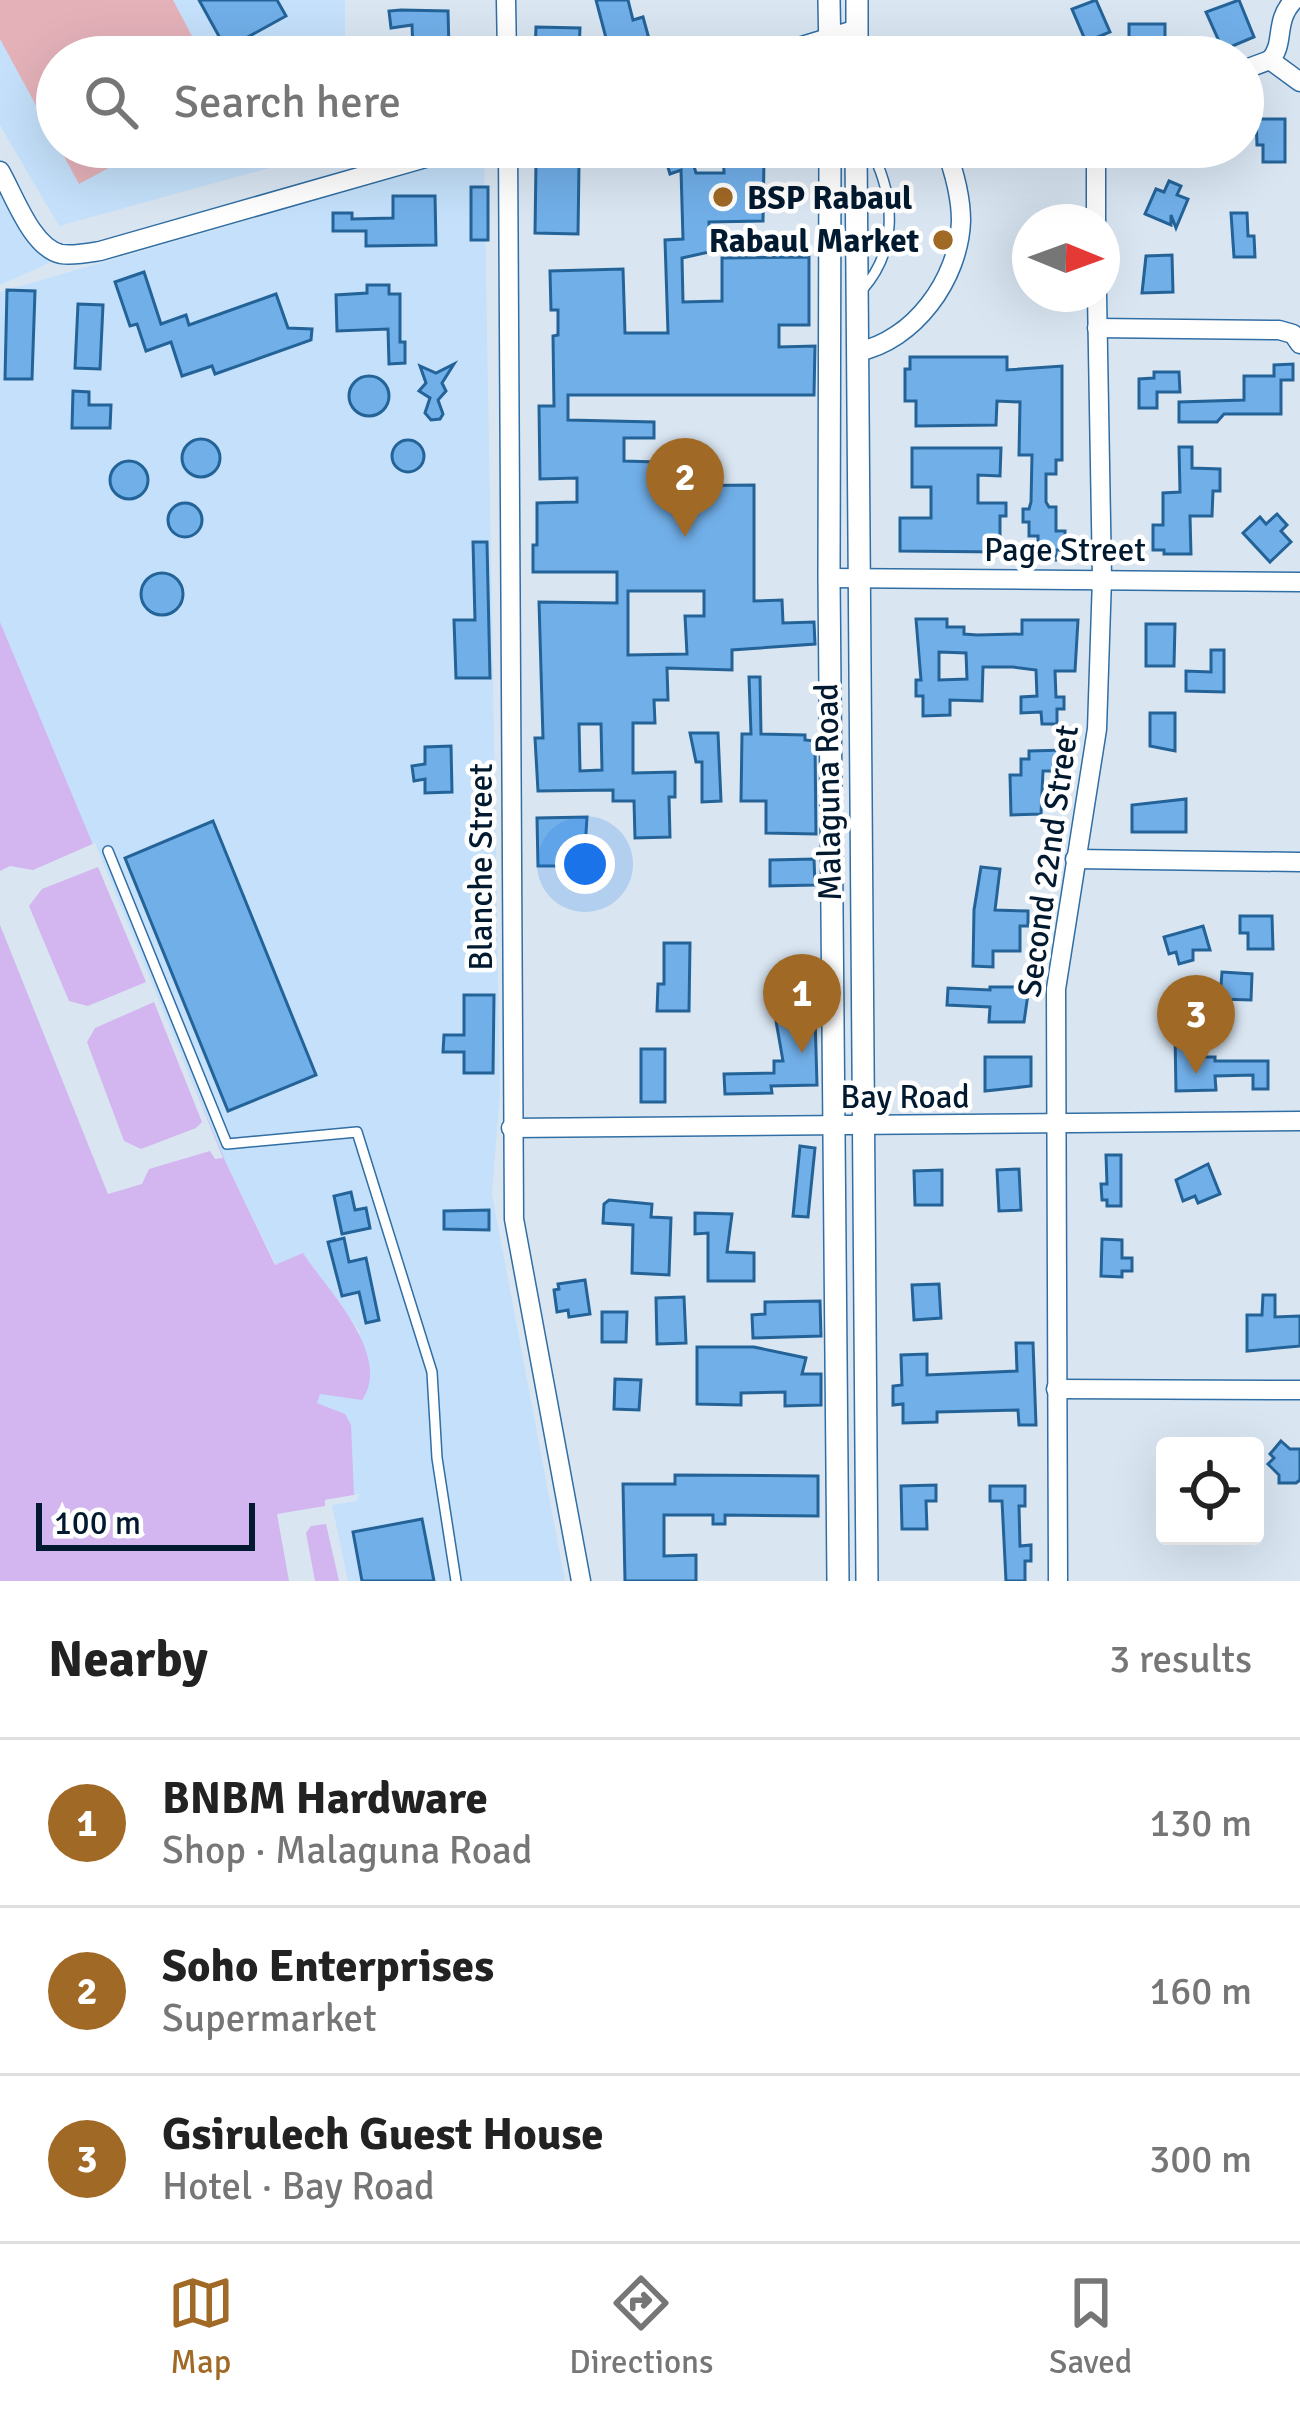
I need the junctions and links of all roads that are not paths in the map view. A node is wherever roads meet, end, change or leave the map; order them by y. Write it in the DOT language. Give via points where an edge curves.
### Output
graph roads {
  1 [pos="506,0"];
  2 [pos="829,0"];
  3 [pos="857,0"];
  4 [pos="1294,0"];
  5 [pos="857,28"];
  6 [pos="507,36"];
  7 [pos="829,36"];
  8 [pos="845,36"];
  9 [pos="857,36"];
  10 [pos="1270,60"];
  11 [pos="1264,62"];
  12 [pos="1300,82"];
  13 [pos="390,168"];
  14 [pos="508,168"];
  15 [pos="830,168"];
  16 [pos="856,168"];
  17 [pos="879,168"];
  18 [pos="953,168"];
  19 [pos="1096,168"];
  20 [pos="0,171"];
  21 [pos="1096,204"];
  22 [pos="856,296"];
  23 [pos="1097,312"];
  24 [pos="1300,322"];
  25 [pos="1097,328"];
  26 [pos="1299,342"];
  27 [pos="857,352"];
  28 [pos="829,578"];
  29 [pos="858,578"];
  30 [pos="1102,578"];
  31 [pos="1300,582"];
  32 [pos="108,851"];
  33 [pos="1075,859"];
  34 [pos="1300,862"];
  35 [pos="1300,1121"];
  36 [pos="1059,1125"];
  37 [pos="834,1126"];
  38 [pos="864,1126"];
  39 [pos="511,1128"];
  40 [pos="1056,1389"];
  41 [pos="1300,1390"];
  42 [pos="456,1581"];
  43 [pos="581,1581"];
  44 [pos="838,1581"];
  45 [pos="868,1581"];
  46 [pos="1058,1581"];
  1 -- 6 [label="street"];
  2 -- 7 [label="street"];
  3 -- 5 [label="street"];
  4 -- 10 [label="street"];
  5 -- 8 [label="street"];
  5 -- 9 [label="street"];
  10 -- 11 [label="street"];
  10 -- 12 [label="street"];
  13 -- 20 [label="street" via="71,254 42,245"];
  14 -- 39 [label="street, Blanche Street"];
  15 -- 28 [label="street, Malaguna Road"];
  16 -- 22 [label="street, Malaguna Road"];
  17 -- 22 [label="lane" via="890,216 881,268"];
  18 -- 27 [label="street" via="961,223 938,292 891,341"];
  19 -- 21 [label="street"];
  22 -- 27 [label="street, Malaguna Road"];
  23 -- 25 [label="street, Second 22nd Street"];
  24 -- 26 [label="street"];
  25 -- 26 [label="street" via="1280,330"];
  25 -- 30 [label="street, Second 22nd Street"];
  27 -- 29 [label="street, Malaguna Road"];
  28 -- 29 [label="street, Page Street"];
  28 -- 37 [label="street, Malaguna Road"];
  29 -- 30 [label="street, Page Street"];
  29 -- 38 [label="street, Malaguna Road"];
  30 -- 31 [label="street, Page Street"];
  30 -- 33 [label="street, Second 22nd Street" via="1097,729"];
  32 -- 42 [label="lane" via="227,1144 357,1132 432,1372"];
  33 -- 34 [label="street"];
  33 -- 36 [label="street, Second 22nd Street" via="1056,989"];
  35 -- 36 [label="street, Bay Road"];
  36 -- 38 [label="street, Bay Road"];
  36 -- 40 [label="street, Second 22nd Street"];
  37 -- 38 [label="street, Bay Road"];
  37 -- 39 [label="street, Bay Road"];
  37 -- 44 [label="street, Malaguna Road"];
  38 -- 45 [label="street, Malaguna Road"];
  39 -- 43 [label="street, Blanche Street" via="514,1219"];
  40 -- 41 [label="street"];
  40 -- 46 [label="street, Second 22nd Street"];
}
